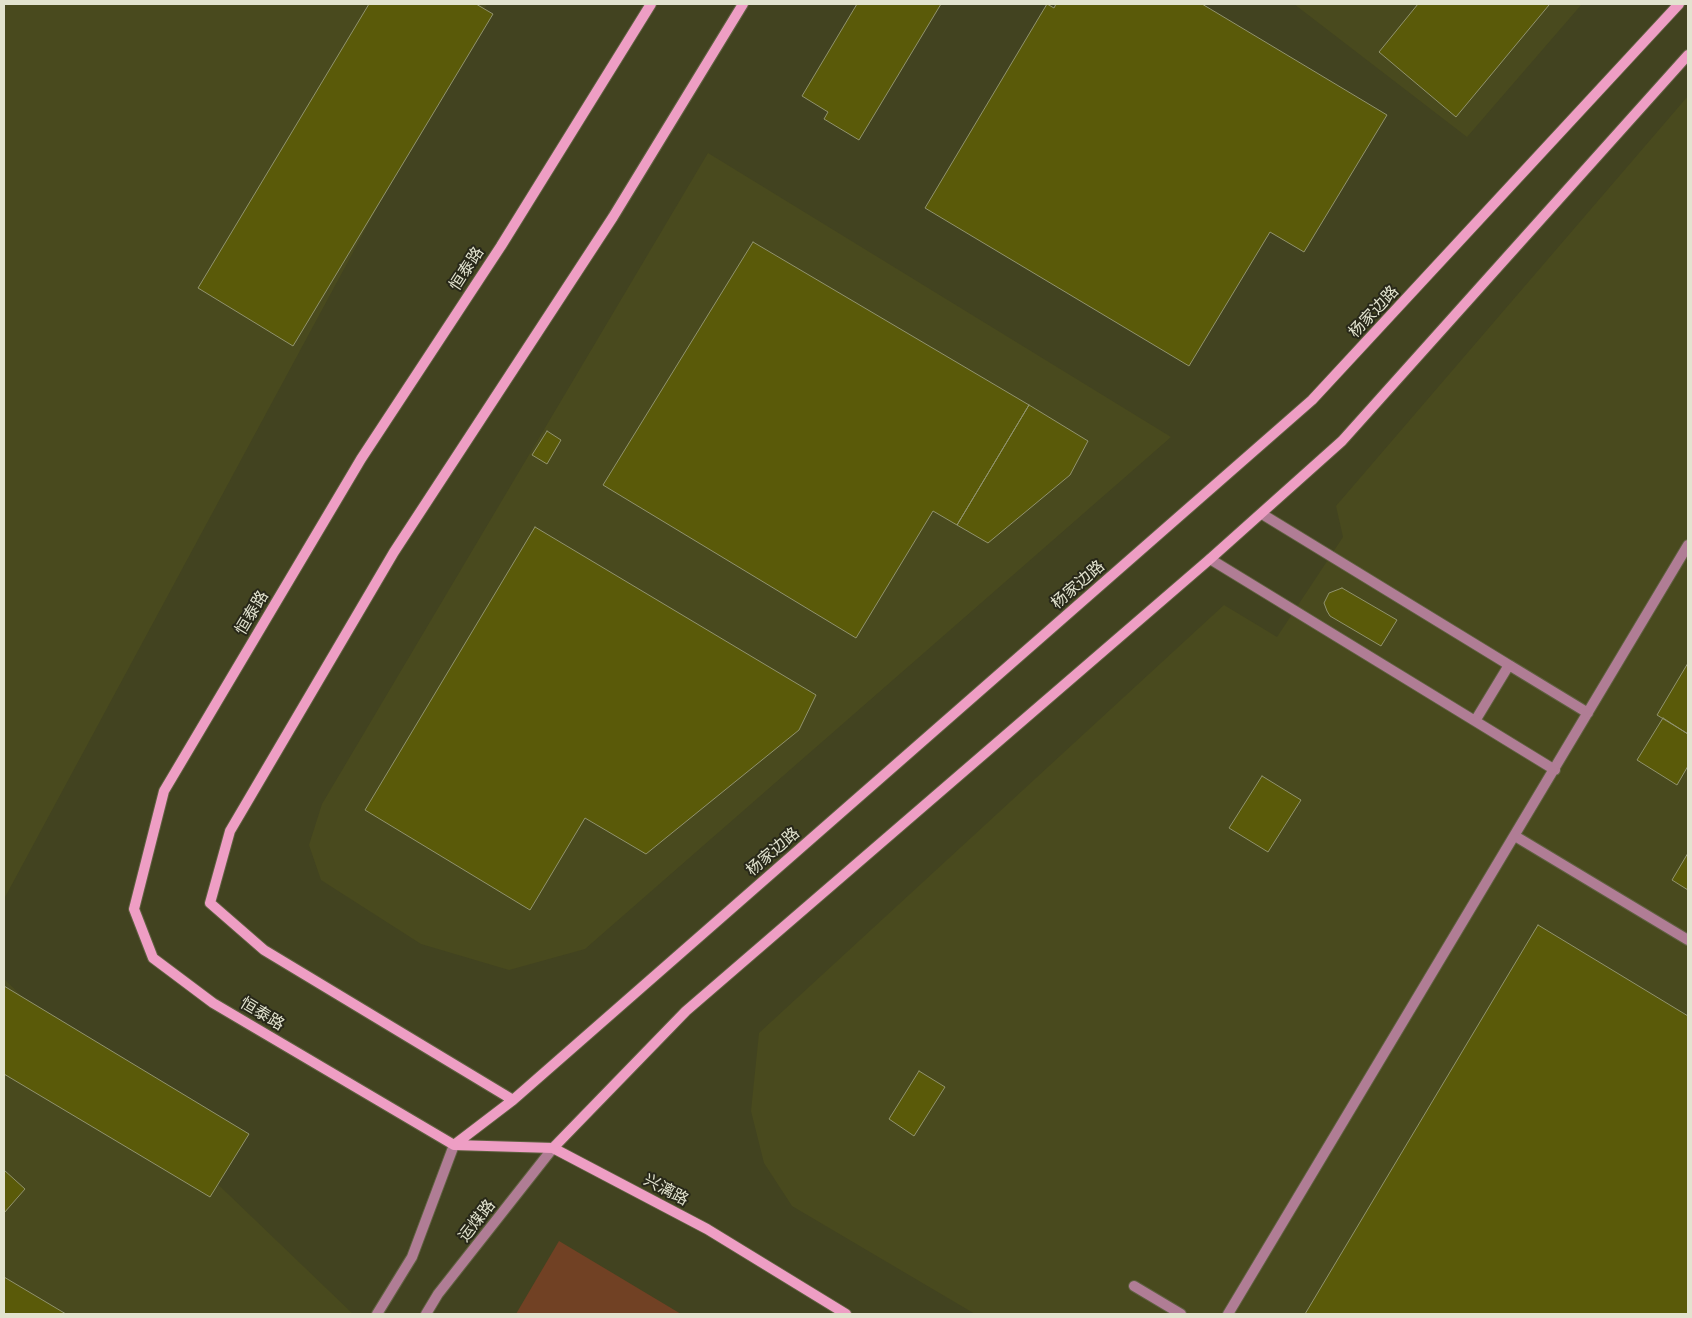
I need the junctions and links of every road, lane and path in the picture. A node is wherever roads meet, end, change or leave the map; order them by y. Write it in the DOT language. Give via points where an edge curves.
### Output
graph roads {
  1 [pos="651,4"];
  2 [pos="743,4"];
  3 [pos="1679,4"];
  4 [pos="1688,55"];
  5 [pos="1262,514"];
  6 [pos="1688,545"];
  7 [pos="1210,559"];
  8 [pos="1509,665"];
  9 [pos="1588,713"];
  10 [pos="1475,721"];
  11 [pos="1554,770"];
  12 [pos="1515,836"];
  13 [pos="1688,940"];
  14 [pos="513,1100"];
  15 [pos="454,1145"];
  16 [pos="553,1148"];
  17 [pos="1134,1286"];
  18 [pos="377,1314"];
  19 [pos="426,1314"];
  20 [pos="846,1314"];
  21 [pos="1181,1314"];
  22 [pos="1228,1314"];
  1 -- 15 [label="street, 恒泰路" via="501,246 361,459 164,791 134,909 153,958 213,1003"];
  2 -- 14 [label="street" via="613,217 394,552 230,831 210,903 264,950"];
  3 -- 14 [label="street, 杨家边路" via="1312,400"];
  4 -- 5 [label="street" via="1342,442"];
  5 -- 7 [label="street"];
  5 -- 8 [label="street"];
  6 -- 9 [label="street"];
  7 -- 10 [label="street"];
  7 -- 16 [label="street" via="686,1011"];
  8 -- 9 [label="street"];
  8 -- 10 [label="street"];
  9 -- 11 [label="street"];
  10 -- 11 [label="street"];
  11 -- 12 [label="street"];
  12 -- 13 [label="street"];
  12 -- 22 [label="street"];
  14 -- 15 [label="street, 杨家边路"];
  15 -- 16 [label="street, 兴漓路"];
  15 -- 18 [label="street" via="412,1256"];
  16 -- 19 [label="street, 运煤路" via="438,1294"];
  16 -- 20 [label="street, 兴漓路" via="707,1229"];
  17 -- 21 [label="street"];
}
